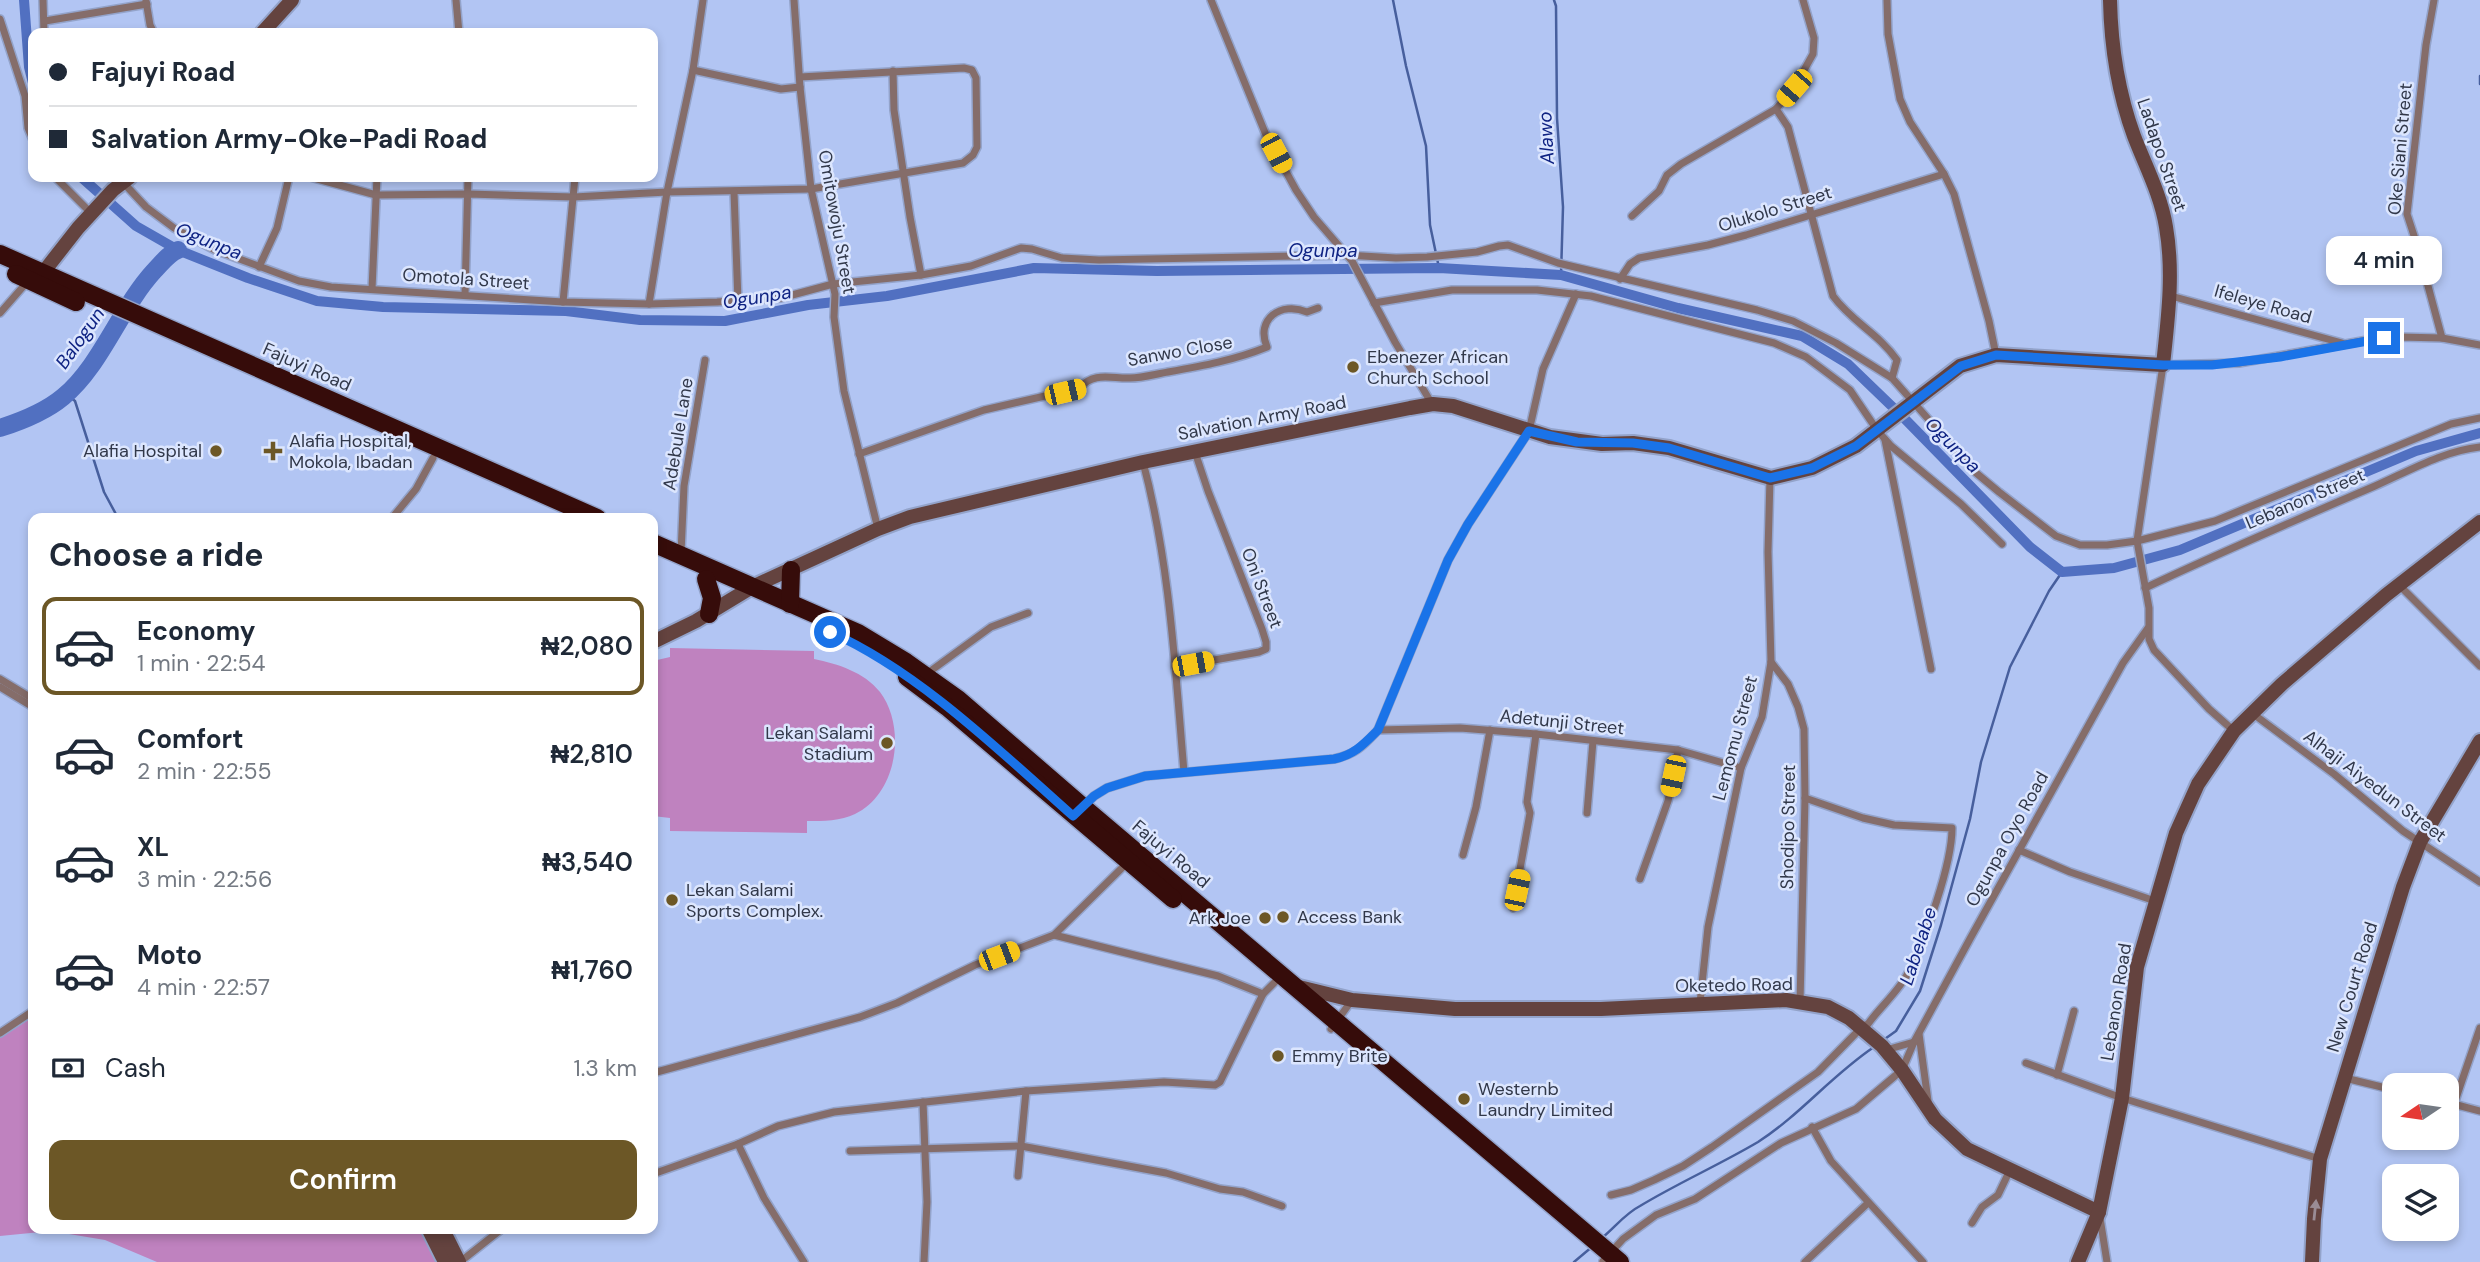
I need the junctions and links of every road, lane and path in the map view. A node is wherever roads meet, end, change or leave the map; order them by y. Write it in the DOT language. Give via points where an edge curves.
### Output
graph roads {
  1 [pos="43,0"];
  2 [pos="292,0"];
  3 [pos="456,0"];
  4 [pos="703,0"];
  5 [pos="794,0"];
  6 [pos="1212,0"];
  7 [pos="1804,0"];
  8 [pos="1887,0"];
  9 [pos="2110,0"];
  10 [pos="2434,0"];
  11 [pos="146,2"];
  12 [pos="0,19"];
  13 [pos="45,21"];
  14 [pos="44,28"];
  15 [pos="151,28"];
  16 [pos="267,28"];
  17 [pos="459,28"];
  18 [pos="694,70"];
  19 [pos="893,71"];
  20 [pos="800,77"];
  21 [pos="800,87"];
  22 [pos="1776,109"];
  23 [pos="28,128"];
  24 [pos="905,173"];
  25 [pos="1944,174"];
  26 [pos="61,182"];
  27 [pos="121,182"];
  28 [pos="123,182"];
  29 [pos="288,182"];
  30 [pos="328,182"];
  31 [pos="377,182"];
  32 [pos="468,182"];
  33 [pos="575,182"];
  34 [pos="811,189"];
  35 [pos="667,192"];
  36 [pos="734,192"];
  37 [pos="468,194"];
  38 [pos="376,195"];
  39 [pos="574,197"];
  40 [pos="95,210"];
  41 [pos="1812,215"];
  42 [pos="1632,216"];
  43 [pos="0,254"];
  44 [pos="1349,258"];
  45 [pos="0,267"];
  46 [pos="259,267"];
  47 [pos="921,275"];
  48 [pos="35,277"];
  49 [pos="1620,279"];
  50 [pos="833,284"];
  51 [pos="372,289"];
  52 [pos="465,295"];
  53 [pos="1576,295"];
  54 [pos="2171,296"];
  55 [pos="738,301"];
  56 [pos="563,302"];
  57 [pos="1374,303"];
  58 [pos="649,304"];
  59 [pos="1318,308"];
  60 [pos="0,313"];
  61 [pos="121,315"];
  62 [pos="2442,338"];
  63 [pos="2346,344"];
  64 [pos="2480,345"];
  65 [pos="1996,355"];
  66 [pos="705,360"];
  67 [pos="2163,365"];
  68 [pos="1892,378"];
  69 [pos="1433,404"];
  70 [pos="1911,404"];
  71 [pos="2480,418"];
  72 [pos="1529,431"];
  73 [pos="1883,431"];
  74 [pos="2480,447"];
  75 [pos="1195,451"];
  76 [pos="859,454"];
  77 [pos="433,458"];
  78 [pos="1143,461"];
  79 [pos="1770,478"];
  80 [pos="395,513"];
  81 [pos="557,513"];
  82 [pos="585,513"];
  83 [pos="2480,522"];
  84 [pos="878,529"];
  85 [pos="658,544"];
  86 [pos="2002,544"];
  87 [pos="2137,545"];
  88 [pos="681,555"];
  89 [pos="658,557"];
  90 [pos="791,570"];
  91 [pos="706,579"];
  92 [pos="2145,585"];
  93 [pos="2399,585"];
  94 [pos="746,590"];
  95 [pos="790,604"];
  96 [pos="1028,613"];
  97 [pos="709,614"];
  98 [pos="2148,628"];
  99 [pos="658,640"];
  100 [pos="1771,662"];
  101 [pos="2480,666"];
  102 [pos="1175,667"];
  103 [pos="1931,669"];
  104 [pos="924,675"];
  105 [pos="0,679"];
  106 [pos="0,687"];
  107 [pos="28,696"];
  108 [pos="28,703"];
  109 [pos="2252,713"];
  110 [pos="1378,730"];
  111 [pos="1490,730"];
  112 [pos="2234,731"];
  113 [pos="1536,734"];
  114 [pos="1593,741"];
  115 [pos="2480,741"];
  116 [pos="1678,750"];
  117 [pos="1741,768"];
  118 [pos="1184,772"];
  119 [pos="1805,798"];
  120 [pos="1078,812"];
  121 [pos="1587,813"];
  122 [pos="2420,842"];
  123 [pos="2019,850"];
  124 [pos="1463,855"];
  125 [pos="1132,857"];
  126 [pos="1640,879"];
  127 [pos="2480,882"];
  128 [pos="2155,901"];
  129 [pos="1513,908"];
  130 [pos="1054,935"];
  131 [pos="1295,986"];
  132 [pos="1269,988"];
  133 [pos="1352,1000"];
  134 [pos="1800,1002"];
  135 [pos="1700,1004"];
  136 [pos="2074,1011"];
  137 [pos="28,1014"];
  138 [pos="1333,1025"];
  139 [pos="2480,1028"];
  140 [pos="1864,1029"];
  141 [pos="0,1033"];
  142 [pos="1919,1034"];
  143 [pos="1914,1042"];
  144 [pos="1884,1048"];
  145 [pos="2026,1063"];
  146 [pos="1902,1070"];
  147 [pos="658,1072"];
  148 [pos="2057,1074"];
  149 [pos="2344,1078"];
  150 [pos="2459,1080"];
  151 [pos="2382,1087"];
  152 [pos="1026,1091"];
  153 [pos="2122,1098"];
  154 [pos="923,1102"];
  155 [pos="2459,1105"];
  156 [pos="2480,1111"];
  157 [pos="1930,1112"];
  158 [pos="1812,1127"];
  159 [pos="738,1144"];
  160 [pos="1021,1146"];
  161 [pos="923,1150"];
  162 [pos="850,1151"];
  163 [pos="2320,1159"];
  164 [pos="2011,1170"];
  165 [pos="658,1172"];
  166 [pos="1017,1177"];
  167 [pos="1611,1195"];
  168 [pos="1868,1203"];
  169 [pos="1282,1206"];
  170 [pos="2099,1212"];
  171 [pos="1972,1223"];
  172 [pos="431,1234"];
  173 [pos="445,1234"];
  174 [pos="495,1234"];
  175 [pos="1606,1257"];
  176 [pos="445,1262"];
  177 [pos="460,1262"];
  178 [pos="804,1262"];
  179 [pos="924,1262"];
  180 [pos="1805,1262"];
  181 [pos="1923,1262"];
  182 [pos="2078,1262"];
  183 [pos="2108,1262"];
  184 [pos="2312,1262"];
  1 -- 13 [label="street"];
  2 -- 16 [label="main road"];
  3 -- 17 [label="street"];
  4 -- 18 [label="street"];
  5 -- 20 [label="street, Omitowoju Street"];
  6 -- 44 [label="street" via="1266,135 1314,217"];
  7 -- 22 [label="street" via="1814,38 1813,54"];
  8 -- 25 [label="street" via="1900,99"];
  9 -- 54 [label="main road, Ladapo Street" via="2123,102 2166,225"];
  10 -- 62 [label="street, Oke Siani Street" via="2407,214"];
  11 -- 13 [label="street"];
  11 -- 15 [label="street"];
  12 -- 23 [label="street" via="25,96"];
  13 -- 14 [label="street"];
  18 -- 21 [label="street" via="781,89"];
  18 -- 35 [label="street"];
  19 -- 20 [label="street"];
  19 -- 24 [label="street" via="894,110"];
  19 -- 24 [label="street" via="964,68 972,70 976,78 977,147 972,155 963,163"];
  20 -- 21 [label="street, Omitowoju Street"];
  21 -- 34 [label="street, Omitowoju Street"];
  22 -- 41 [label="street" via="1788,127"];
  22 -- 42 [label="street" via="1681,164"];
  24 -- 34 [label="street"];
  24 -- 47 [label="street"];
  25 -- 41 [label="street, Olukolo Street"];
  25 -- 65 [label="street" via="1954,194"];
  26 -- 40 [label="street"];
  27 -- 40 [label="main road"];
  28 -- 46 [label="street, Omotola Street" via="174,228"];
  29 -- 46 [label="street" via="276,228"];
  30 -- 38 [label="street"];
  31 -- 38 [label="street"];
  32 -- 37 [label="street"];
  33 -- 39 [label="street"];
  34 -- 36 [label="street"];
  34 -- 50 [label="street, Omitowoju Street"];
  35 -- 36 [label="street"];
  35 -- 39 [label="street"];
  35 -- 58 [label="street"];
  36 -- 55 [label="street"];
  37 -- 38 [label="street"];
  37 -- 39 [label="street"];
  37 -- 52 [label="street"];
  38 -- 51 [label="street"];
  39 -- 56 [label="street"];
  40 -- 48 [label="main road"];
  41 -- 49 [label="street, Olukolo Street" via="1708,245 1639,258"];
  41 -- 68 [label="street" via="1833,296 1846,313 1888,347 1897,360"];
  43 -- 48 [label="highway, Fajuyi Road"];
  44 -- 47 [label="street, Omotola Street" via="1099,260 1062,258 1021,248 971,266"];
  44 -- 49 [label="street, Omotola Street" via="1433,256 1508,245"];
  44 -- 57 [label="street"];
  45 -- 48 [label="highway, Fajuyi Road"];
  46 -- 51 [label="street, Omotola Street" via="331,288"];
  47 -- 50 [label="street, Omotola Street"];
  48 -- 60 [label="street"];
  48 -- 61 [label="highway, Fajuyi Road"];
  49 -- 68 [label="street, Omotola Street" via="1793,321"];
  50 -- 55 [label="street, Omotola Street" via="781,298"];
  50 -- 76 [label="street, Omitowoju Street" via="844,391"];
  51 -- 52 [label="street, Omotola Street"];
  52 -- 56 [label="street, Omotola Street"];
  53 -- 57 [label="street" via="1452,290"];
  53 -- 72 [label="street" via="1544,369"];
  53 -- 73 [label="street" via="1723,328 1806,357 1850,390"];
  54 -- 63 [label="street, Ifeleye Road"];
  54 -- 67 [label="main road, Ladapo Street"];
  55 -- 58 [label="street, Omotola Street"];
  56 -- 58 [label="street, Omotola Street"];
  57 -- 69 [label="street"];
  59 -- 76 [label="street, Sanwo Close" via="1273,313 1263,336 1267,347 1248,355 1132,379 1101,376 1080,388 984,410"];
  61 -- 77 [label="highway, Fajuyi Road"];
  61 -- 82 [label="highway, Fajuyi Road"];
  62 -- 63 [label="street" via="2399,337"];
  62 -- 64 [label="street"];
  63 -- 67 [label="street" via="2239,363"];
  65 -- 67 [label="main road, Salvation Army Road"];
  65 -- 70 [label="main road, Salvation Army Road" via="1961,366"];
  66 -- 88 [label="street, Adebule Lane" via="684,486"];
  67 -- 87 [label="street"];
  68 -- 70 [label="street, Omotola Street"];
  69 -- 72 [label="main road, Salvation Army Road" via="1465,409"];
  69 -- 75 [label="main road, Salvation Army Road"];
  70 -- 73 [label="main road, Salvation Army Road"];
  70 -- 87 [label="street, Omotola Street" via="1975,472 2056,536 2080,545"];
  71 -- 87 [label="street, Omotola Street" via="2451,424 2215,521"];
  72 -- 79 [label="main road, Salvation Army Road" via="1577,442 1669,448"];
  72 -- 110 [label="street" via="1448,560"];
  73 -- 79 [label="main road, Salvation Army Road" via="1812,468"];
  73 -- 86 [label="street"];
  73 -- 103 [label="street"];
  74 -- 92 [label="street, Lebanon Street" via="2424,464"];
  75 -- 78 [label="main road, Salvation Army Road"];
  75 -- 102 [label="street, Oni Street" via="1266,649"];
  76 -- 84 [label="street, Omitowoju Street"];
  77 -- 80 [label="street" via="416,489"];
  77 -- 81 [label="highway, Fajuyi Road"];
  78 -- 84 [label="main road, Salvation Army Road" via="941,508"];
  78 -- 102 [label="street" via="1164,554"];
  79 -- 100 [label="street, Lemomu Street"];
  83 -- 93 [label="main road, Lebanon Road"];
  84 -- 90 [label="main road, Salvation Army Road"];
  85 -- 88 [label="highway, Fajuyi Road"];
  87 -- 92 [label="street"];
  88 -- 94 [label="highway, Fajuyi Road"];
  89 -- 91 [label="highway, Fajuyi Road"];
  90 -- 94 [label="main road, Salvation Army Road"];
  90 -- 95 [label="highway"];
  91 -- 94 [label="highway, Fajuyi Road"];
  91 -- 97 [label="highway" via="712,598"];
  92 -- 98 [label="street"];
  93 -- 101 [label="street"];
  93 -- 109 [label="main road, Lebanon Road"];
  94 -- 95 [label="highway, Fajuyi Road"];
  94 -- 97 [label="main road, Salvation Army Road"];
  94 -- 120 [label="highway, Fajuyi Road" via="875,654"];
  95 -- 104 [label="highway, Fajuyi Road" via="859,634"];
  96 -- 104 [label="street" via="991,627"];
  97 -- 99 [label="main road, Salvation Army Road"];
  98 -- 112 [label="street" via="2154,650"];
  98 -- 123 [label="street, Ogunpa Oyo Road" via="2123,663"];
  100 -- 117 [label="street, Lemomu Street" via="1762,717"];
  100 -- 119 [label="street, Shodipo Street" via="1788,684 1804,729"];
  102 -- 118 [label="street"];
  104 -- 120 [label="highway, Fajuyi Road" via="958,699"];
  105 -- 107 [label="street"];
  106 -- 108 [label="street"];
  109 -- 112 [label="main road, Lebanon Road"];
  109 -- 122 [label="street, Alhaji Aiyedun Street"];
  110 -- 111 [label="street, Adetunji Street"];
  110 -- 118 [label="street" via="1350,755 1334,759"];
  111 -- 113 [label="street, Adetunji Street"];
  111 -- 124 [label="street"];
  112 -- 128 [label="main road, Lebanon Road" via="2198,784 2176,833"];
  113 -- 114 [label="street, Adetunji Street"];
  113 -- 129 [label="street" via="1527,802 1530,813"];
  114 -- 116 [label="street, Adetunji Street"];
  114 -- 121 [label="street"];
  115 -- 122 [label="main road, New Court Road"];
  116 -- 117 [label="street, Adetunji Street"];
  116 -- 126 [label="street" via="1668,801"];
  117 -- 135 [label="street, Lemomu Street" via="1708,927"];
  118 -- 120 [label="street" via="1125,780 1094,796"];
  119 -- 134 [label="street, Shodipo Street"];
  119 -- 140 [label="street" via="1894,825 1952,828 1934,909 1908,975"];
  120 -- 125 [label="highway, Fajuyi Road"];
  122 -- 127 [label="street, Alhaji Aiyedun Street"];
  122 -- 149 [label="main road, New Court Road"];
  123 -- 128 [label="street"];
  123 -- 142 [label="street, Ogunpa Oyo Road"];
  125 -- 130 [label="street"];
  125 -- 131 [label="highway, Fajuyi Road"];
  125 -- 132 [label="highway, Fajuyi Road"];
  128 -- 153 [label="main road, Lebanon Road" via="2137,967"];
  130 -- 132 [label="street"];
  130 -- 147 [label="street" via="860,1017"];
  131 -- 133 [label="main road, Oketedo Road"];
  131 -- 138 [label="highway, Fajuyi Road"];
  132 -- 138 [label="highway, Fajuyi Road"];
  132 -- 152 [label="street" via="1215,1086 1164,1082"];
  133 -- 135 [label="main road, Oketedo Road" via="1499,1010"];
  133 -- 138 [label="street"];
  134 -- 135 [label="main road, Oketedo Road"];
  134 -- 140 [label="main road, Oketedo Road" via="1828,1007"];
  136 -- 148 [label="street"];
  137 -- 141 [label="street"];
  138 -- 175 [label="highway, Fajuyi Road"];
  139 -- 150 [label="street"];
  140 -- 144 [label="main road, Oketedo Road"];
  140 -- 167 [label="street" via="1818,1072 1712,1147 1654,1180"];
  142 -- 143 [label="street, Ogunpa Oyo Road"];
  142 -- 157 [label="street"];
  143 -- 144 [label="street"];
  143 -- 146 [label="street, Ogunpa Oyo Road"];
  144 -- 146 [label="main road, Oketedo Road"];
  145 -- 148 [label="street"];
  146 -- 157 [label="main road, Oketedo Road"];
  146 -- 158 [label="street" via="1856,1109"];
  148 -- 153 [label="street"];
  149 -- 151 [label="street"];
  149 -- 163 [label="main road, New Court Road"];
  152 -- 154 [label="street"];
  152 -- 160 [label="street"];
  153 -- 163 [label="street"];
  153 -- 170 [label="main road, Lebanon Road"];
  154 -- 159 [label="street" via="797,1120"];
  154 -- 161 [label="street"];
  155 -- 156 [label="street"];
  157 -- 164 [label="main road, Oketedo Road" via="1967,1149"];
  158 -- 168 [label="street" via="1831,1161"];
  158 -- 175 [label="street" via="1695,1199 1656,1215"];
  159 -- 165 [label="street"];
  159 -- 178 [label="street" via="764,1198"];
  160 -- 161 [label="street"];
  160 -- 166 [label="street"];
  160 -- 169 [label="street" via="1166,1173"];
  161 -- 162 [label="street"];
  161 -- 179 [label="street" via="927,1202"];
  184 -- 163 [label="main road, New Court Road, one-way"];
  164 -- 170 [label="main road, Oketedo Road"];
  164 -- 171 [label="street" via="1998,1195"];
  168 -- 180 [label="street"];
  168 -- 181 [label="street"];
  170 -- 182 [label="main road, Lebanon Road"];
  170 -- 183 [label="street"];
  172 -- 176 [label="main road"];
  173 -- 177 [label="main road"];
  174 -- 177 [label="street"];
}
